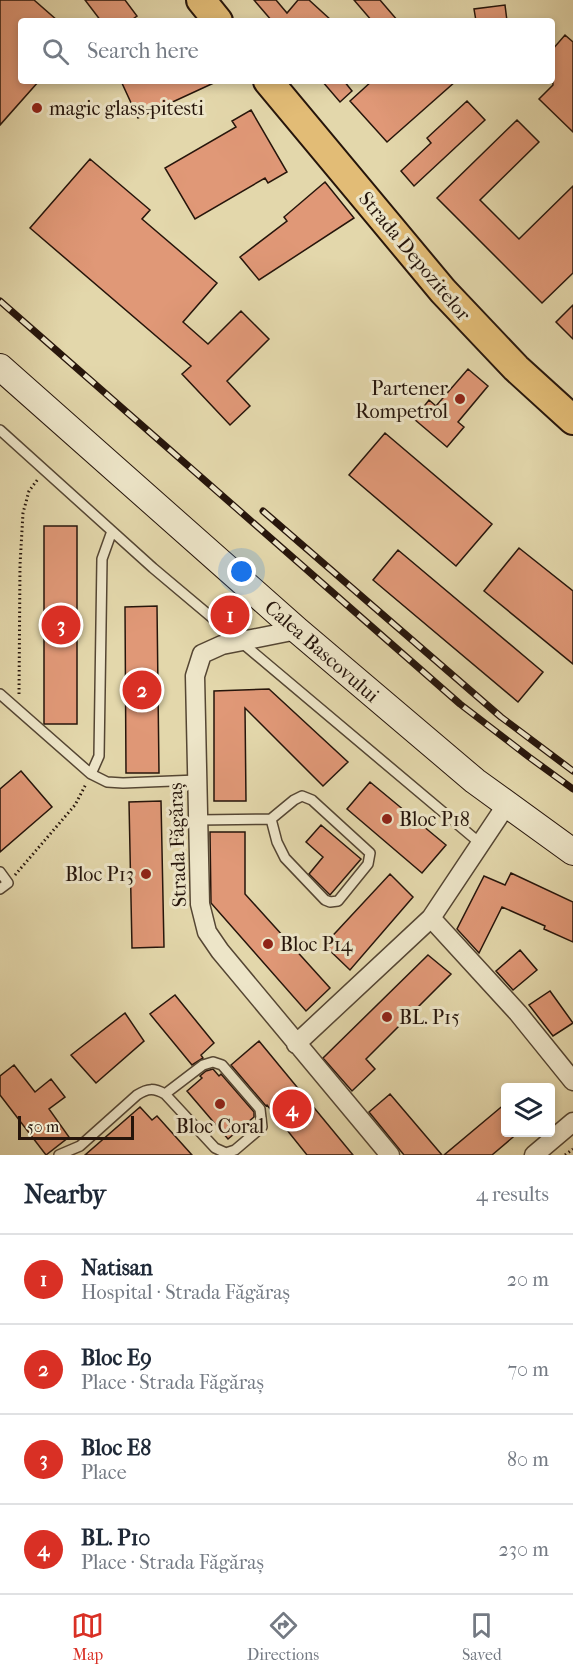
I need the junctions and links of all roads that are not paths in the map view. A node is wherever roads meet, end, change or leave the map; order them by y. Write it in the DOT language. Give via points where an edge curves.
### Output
graph roads {
  1 [pos="201,0"];
  2 [pos="216,18"];
  3 [pos="270,84"];
  4 [pos="0,367"];
  5 [pos="573,420"];
  6 [pos="0,430"];
  7 [pos="112,531"];
  8 [pos="297,630"];
  9 [pos="240,641"];
  10 [pos="0,694"];
  11 [pos="91,774"];
  12 [pos="197,780"];
  13 [pos="507,804"];
  14 [pos="271,819"];
  15 [pos="198,820"];
  16 [pos="481,844"];
  17 [pos="573,852"];
  18 [pos="0,872"];
  19 [pos="4,886"];
  20 [pos="430,918"];
  21 [pos="296,1044"];
  22 [pos="573,1081"];
  23 [pos="165,1095"];
  24 [pos="573,1122"];
  25 [pos="59,1155"];
  26 [pos="390,1155"];
  27 [pos="534,1155"];
  1 -- 2 [label="main road"];
  3 -- 5 [label="main road, Strada Depozitelor" via="442,291"];
  4 -- 8 [label="street, Calea Bascovului"];
  6 -- 7 [label="lane"];
  7 -- 9 [label="lane"];
  7 -- 11 [label="lane" via="102,560 99,756"];
  8 -- 9 [label="street, Strada Făgăraș"];
  8 -- 13 [label="street, Calea Bascovului"];
  9 -- 12 [label="street, Strada Făgăraș" via="202,654 195,676"];
  9 -- 16 [label="lane"];
  10 -- 11 [label="lane"];
  11 -- 12 [label="lane" via="107,782 123,783"];
  12 -- 15 [label="street, Strada Făgăraș"];
  13 -- 16 [label="street"];
  13 -- 17 [label="street, Calea Bascovului"];
  14 -- 14 [label="lane" via="302,796 312,800 370,853 368,864 338,901 325,900 285,858"];
  14 -- 15 [label="lane"];
  15 -- 21 [label="street, Strada Făgăraș" via="200,904 207,932"];
  16 -- 20 [label="street"];
  18 -- 19 [label="lane"];
  20 -- 21 [label="street"];
  20 -- 22 [label="street" via="518,1013"];
  21 -- 26 [label="street, Strada Făgăraș"];
  23 -- 23 [label="lane" via="203,1065 213,1062 222,1065 260,1109 262,1127 226,1154 215,1148"];
  23 -- 25 [label="lane" via="157,1089 147,1089 80,1146"];
  24 -- 27 [label="street"];
}
